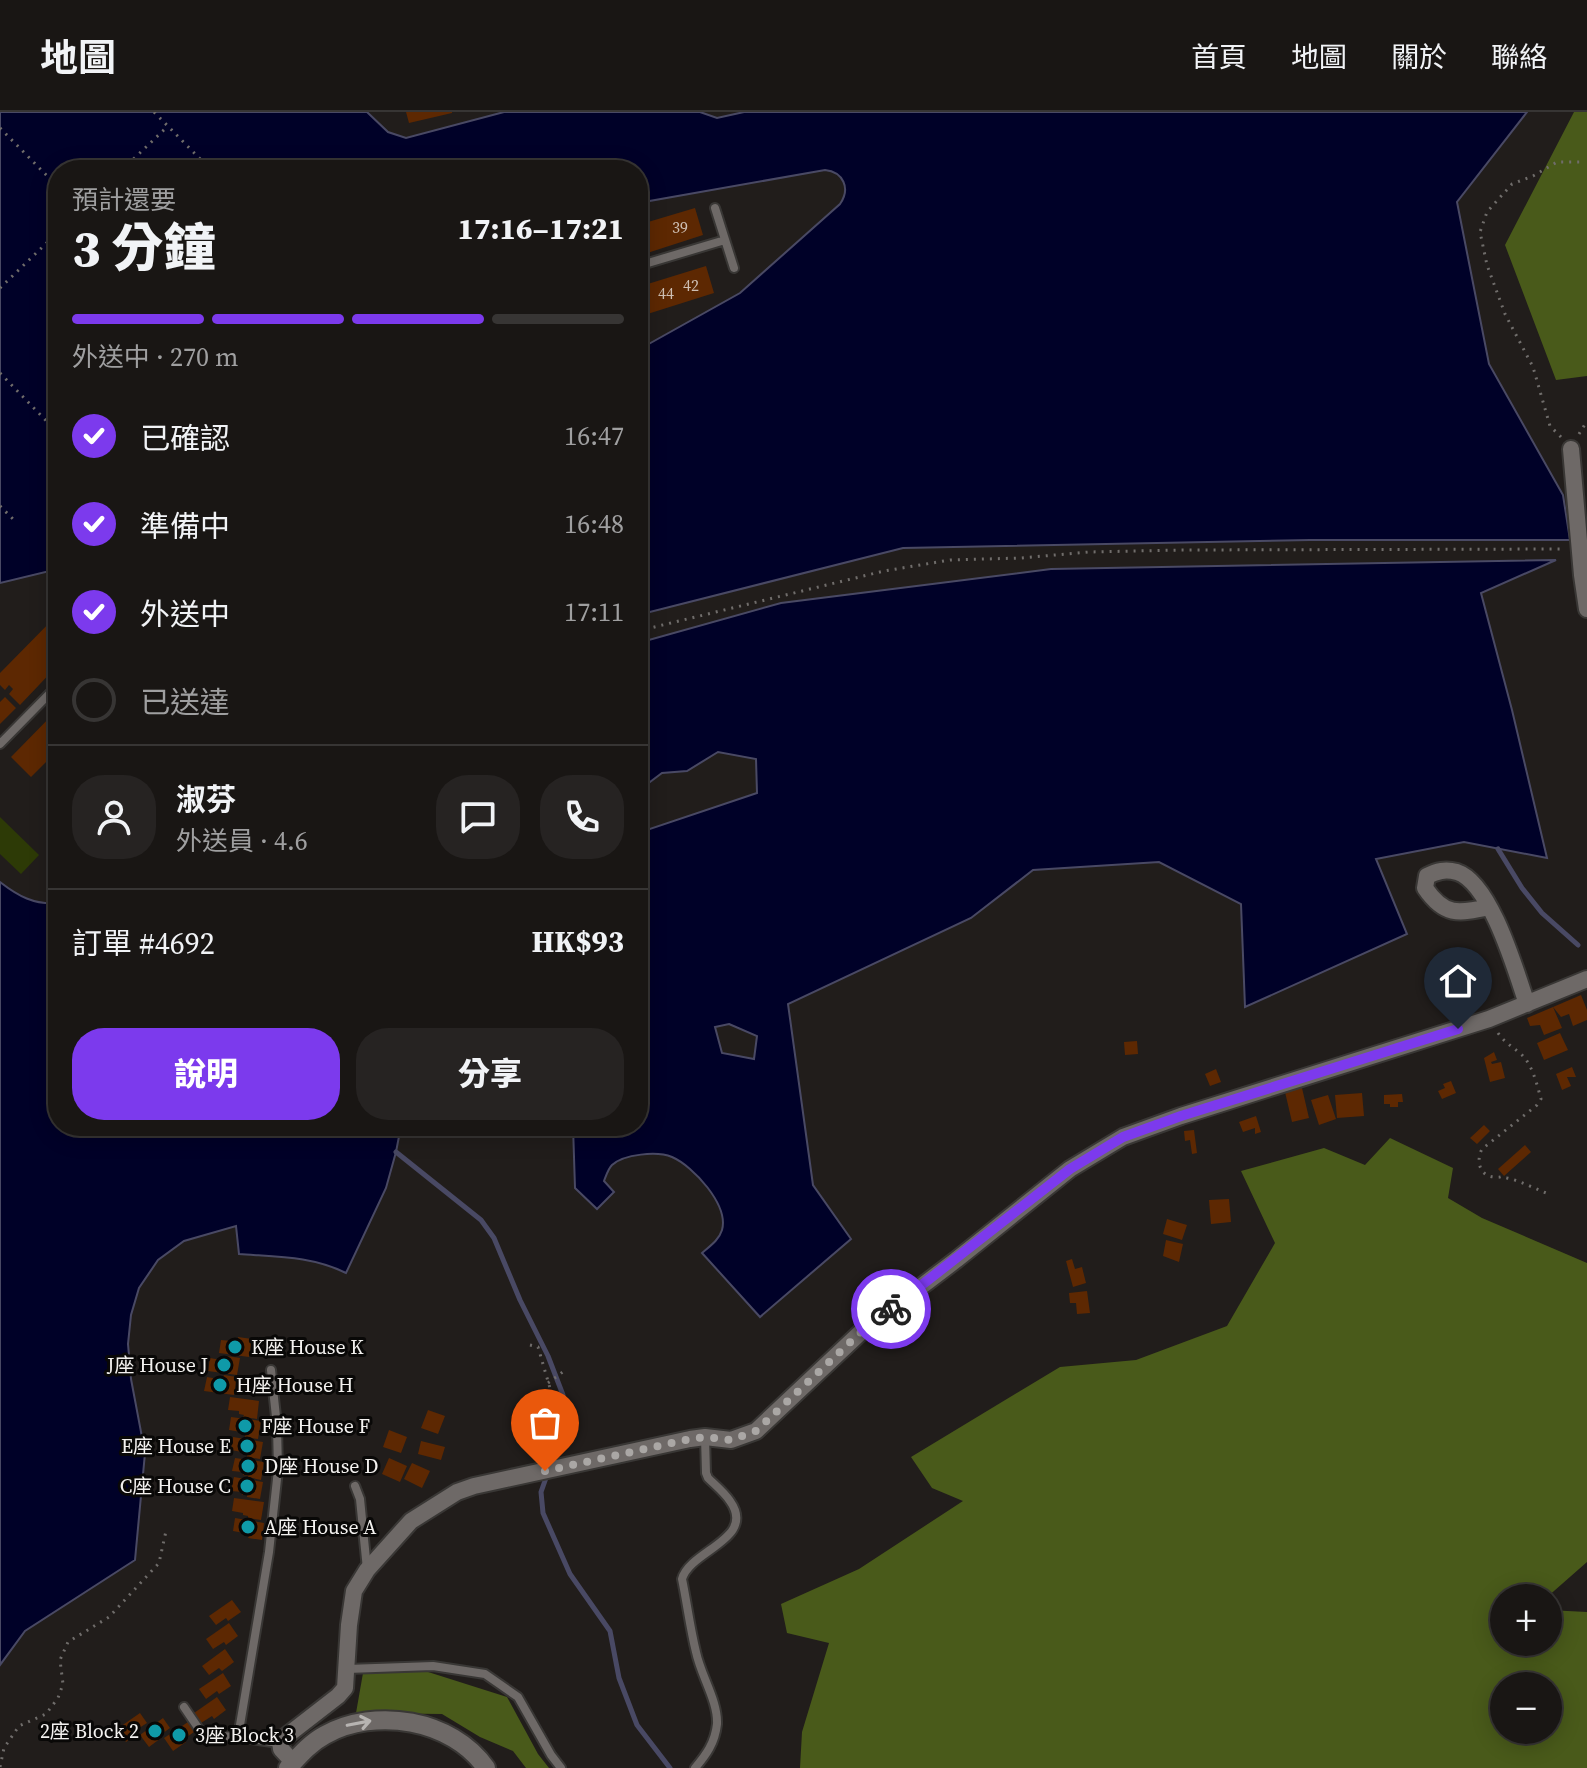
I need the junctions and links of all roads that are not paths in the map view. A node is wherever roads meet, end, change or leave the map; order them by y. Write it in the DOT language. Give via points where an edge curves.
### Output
graph roads {
  1 [pos="715,208"];
  2 [pos="725,240"];
  3 [pos="648,263"];
  4 [pos="734,268"];
  5 [pos="1571,449"];
  6 [pos="1587,609"];
  7 [pos="48,695"];
  8 [pos="0,744"];
  9 [pos="1489,907"];
  10 [pos="1587,979"];
  11 [pos="1527,1004"];
  12 [pos="271,1370"];
  13 [pos="705,1437"];
  14 [pos="355,1486"];
  15 [pos="367,1570"];
  16 [pos="347,1669"];
  17 [pos="184,1707"];
  18 [pos="238,1737"];
  19 [pos="279,1743"];
  20 [pos="293,1766"];
  21 [pos="486,1768"];
  22 [pos="561,1768"];
  23 [pos="695,1768"];
  1 -- 2 [label="lane"];
  2 -- 3 [label="lane"];
  2 -- 4 [label="lane"];
  5 -- 6 [label="street"];
  7 -- 8 [label="lane"];
  9 -- 11 [label="street"];
  10 -- 11 [label="street"];
  11 -- 13 [label="street" via="1123,1137 1070,1169 860,1333 756,1431 731,1440"];
  12 -- 18 [label="lane" via="278,1470"];
  13 -- 15 [label="street" via="457,1492 411,1521"];
  13 -- 23 [label="lane" via="708,1478 736,1514 726,1540 693,1561 682,1579 696,1655 717,1722 707,1754"];
  14 -- 15 [label="lane"];
  15 -- 16 [label="street" via="354,1591"];
  16 -- 19 [label="street" via="345,1688 338,1696"];
  16 -- 22 [label="lane" via="433,1666 485,1674 518,1697"];
  17 -- 18 [label="lane" via="203,1735"];
  18 -- 19 [label="lane"];
  19 -- 20 [label="street"];
  20 -- 21 [label="street, one-way" via="325,1735 383,1720 437,1730 469,1749"];
}
